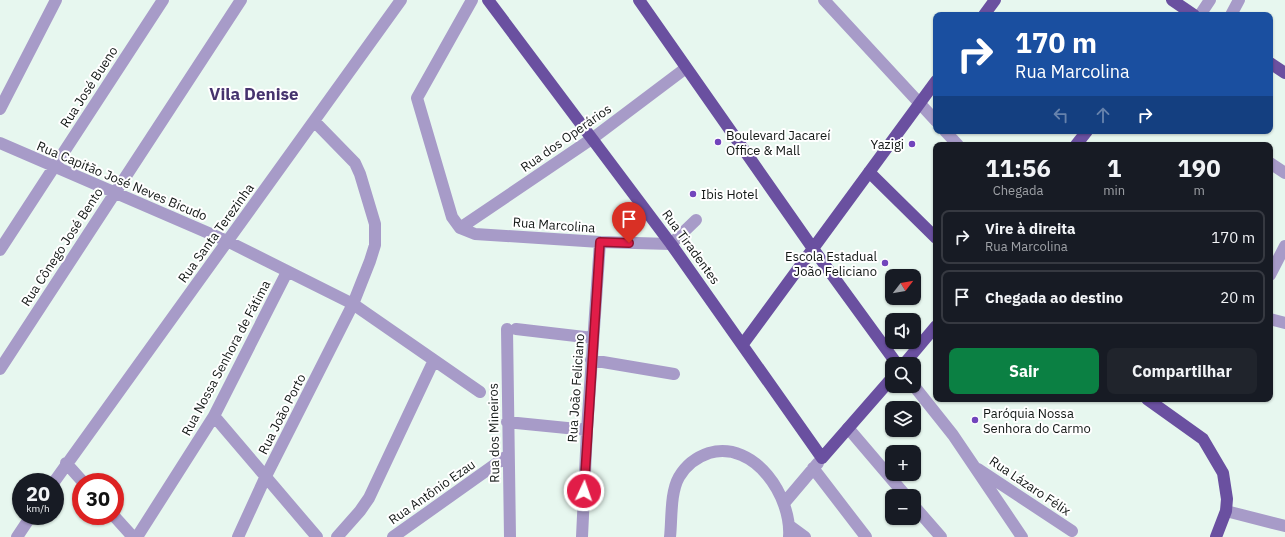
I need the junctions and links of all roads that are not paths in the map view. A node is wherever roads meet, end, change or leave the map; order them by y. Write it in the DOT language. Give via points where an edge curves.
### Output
graph roads {
  1 [pos="56,0"];
  2 [pos="163,0"];
  3 [pos="241,0"];
  4 [pos="401,0"];
  5 [pos="472,0"];
  6 [pos="488,0"];
  7 [pos="639,0"];
  8 [pos="824,0"];
  9 [pos="995,0"];
  10 [pos="1172,0"];
  11 [pos="1210,0"];
  12 [pos="1239,0"];
  13 [pos="1188,10"];
  14 [pos="986,12"];
  15 [pos="1202,12"];
  16 [pos="1232,12"];
  17 [pos="1273,65"];
  18 [pos="686,68"];
  19 [pos="1285,73"];
  20 [pos="933,85"];
  21 [pos="920,104"];
  22 [pos="0,109"];
  23 [pos="933,118"];
  24 [pos="314,121"];
  25 [pos="948,134"];
  26 [pos="1085,134"];
  27 [pos="593,138"];
  28 [pos="955,142"];
  29 [pos="1078,142"];
  30 [pos="0,143"];
  31 [pos="1273,165"];
  32 [pos="54,167"];
  33 [pos="869,172"];
  34 [pos="1285,173"];
  35 [pos="114,192"];
  36 [pos="696,220"];
  37 [pos="460,228"];
  38 [pos="933,235"];
  39 [pos="227,241"];
  40 [pos="600,242"];
  41 [pos="671,244"];
  42 [pos="1285,246"];
  43 [pos="0,250"];
  44 [pos="814,250"];
  45 [pos="1273,269"];
  46 [pos="287,272"];
  47 [pos="353,304"];
  48 [pos="1273,320"];
  49 [pos="1285,322"];
  50 [pos="933,330"];
  51 [pos="593,338"];
  52 [pos="743,344"];
  53 [pos="892,357"];
  54 [pos="910,357"];
  55 [pos="434,360"];
  56 [pos="591,360"];
  57 [pos="0,369"];
  58 [pos="674,374"];
  59 [pos="885,386"];
  60 [pos="480,392"];
  61 [pos="919,393"];
  62 [pos="1151,402"];
  63 [pos="214,416"];
  64 [pos="507,422"];
  65 [pos="848,428"];
  66 [pos="587,430"];
  67 [pos="507,456"];
  68 [pos="822,458"];
  69 [pos="66,463"];
  70 [pos="972,465"];
  71 [pos="813,468"];
  72 [pos="60,473"];
  73 [pos="75,473"];
  74 [pos="265,478"];
  75 [pos="900,489"];
  76 [pos="785,502"];
  77 [pos="1226,511"];
  78 [pos="921,514"];
  79 [pos="25,525"];
  80 [pos="122,525"];
  81 [pos="1285,526"];
  82 [pos="789,531"];
  83 [pos="1072,531"];
  84 [pos="17,537"];
  85 [pos="133,537"];
  86 [pos="137,537"];
  87 [pos="238,537"];
  88 [pos="317,537"];
  89 [pos="337,537"];
  90 [pos="392,537"];
  91 [pos="510,537"];
  92 [pos="582,537"];
  93 [pos="670,537"];
  94 [pos="805,537"];
  95 [pos="866,537"];
  96 [pos="940,537"];
  97 [pos="1022,537"];
  98 [pos="1216,537"];
  1 -- 22 [label="street"];
  2 -- 32 [label="street, Rua José Bueno"];
  3 -- 35 [label="street, Rua Cônego José Bento"];
  4 -- 24 [label="street, Rua Santa Terezinha"];
  5 -- 37 [label="street" via="417,98 452,217"];
  6 -- 27 [label="main road, Rua Tiradentes"];
  7 -- 18 [label="main road"];
  8 -- 21 [label="street"];
  9 -- 14 [label="main road"];
  10 -- 13 [label="main road"];
  11 -- 15 [label="street"];
  12 -- 16 [label="street"];
  17 -- 19 [label="main road"];
  18 -- 27 [label="street, Rua dos Operários"];
  18 -- 44 [label="main road"];
  20 -- 21 [label="main road"];
  21 -- 23 [label="street"];
  21 -- 33 [label="main road"];
  24 -- 39 [label="street, Rua Santa Terezinha"];
  24 -- 47 [label="street, Rua João Porto" via="355,164 375,224 374,250"];
  25 -- 28 [label="street"];
  26 -- 29 [label="main road"];
  27 -- 37 [label="street, Rua dos Operários"];
  27 -- 41 [label="main road, Rua Tiradentes"];
  30 -- 32 [label="street, Rua Capitão José Neves Bicudo"];
  31 -- 34 [label="street"];
  32 -- 35 [label="street, Rua Capitão José Neves Bicudo"];
  32 -- 43 [label="street, Rua José Bueno"];
  33 -- 38 [label="main road"];
  33 -- 44 [label="main road"];
  35 -- 39 [label="street, Rua Capitão José Neves Bicudo"];
  35 -- 57 [label="street, Rua Cônego José Bento"];
  36 -- 41 [label="street"];
  37 -- 40 [label="street, Rua Marcolina" via="475,234"];
  39 -- 46 [label="street, Rua Capitão José Neves Bicudo"];
  39 -- 69 [label="street, Rua Santa Terezinha"];
  40 -- 41 [label="street, Rua Marcolina"];
  40 -- 51 [label="street, Rua João Feliciano"];
  41 -- 52 [label="main road, Rua Tiradentes"];
  42 -- 45 [label="street"];
  44 -- 52 [label="main road"];
  44 -- 53 [label="main road"];
  46 -- 47 [label="street, Rua Capitão José Neves Bicudo"];
  46 -- 63 [label="street, Rua Nossa Senhora de Fátima"];
  47 -- 55 [label="street, Rua Capitão José Neves Bicudo"];
  47 -- 74 [label="street, Rua João Porto"];
  48 -- 49 [label="street"];
  50 -- 54 [label="main road"];
  51 -- 56 [label="street, Rua João Feliciano"];
  51 -- 64 [label="street, Rua dos Mineiros" via="511,329"];
  52 -- 68 [label="main road, Rua Tiradentes"];
  55 -- 60 [label="street, Rua Capitão José Neves Bicudo"];
  55 -- 89 [label="street" via="369,498"];
  56 -- 58 [label="street"];
  56 -- 66 [label="street, Rua João Feliciano"];
  59 -- 65 [label="main road"];
  61 -- 70 [label="street"];
  62 -- 77 [label="main road" via="1195,433 1209,448 1223,473"];
  63 -- 74 [label="street"];
  63 -- 86 [label="street, Rua Nossa Senhora de Fátima"];
  64 -- 66 [label="street"];
  64 -- 67 [label="street, Rua dos Mineiros"];
  65 -- 68 [label="main road"];
  65 -- 75 [label="street"];
  66 -- 92 [label="street, Rua João Feliciano"];
  67 -- 90 [label="street, Rua Antônio Ezau"];
  67 -- 91 [label="street, Rua dos Mineiros"];
  68 -- 71 [label="street"];
  69 -- 72 [label="street, Rua Santa Terezinha"];
  69 -- 73 [label="street"];
  70 -- 83 [label="street, Rua Lázaro Félix"];
  70 -- 97 [label="street"];
  71 -- 76 [label="street"];
  71 -- 95 [label="street"];
  74 -- 87 [label="street, Rua João Porto"];
  74 -- 88 [label="street"];
  76 -- 82 [label="street"];
  76 -- 93 [label="street" via="760,466 747,457 738,452 727,451 705,454 695,459 679,478"];
  77 -- 81 [label="street"];
  77 -- 98 [label="main road"];
  78 -- 96 [label="street"];
  79 -- 84 [label="street"];
  80 -- 85 [label="street"];
  82 -- 94 [label="street"];
}
